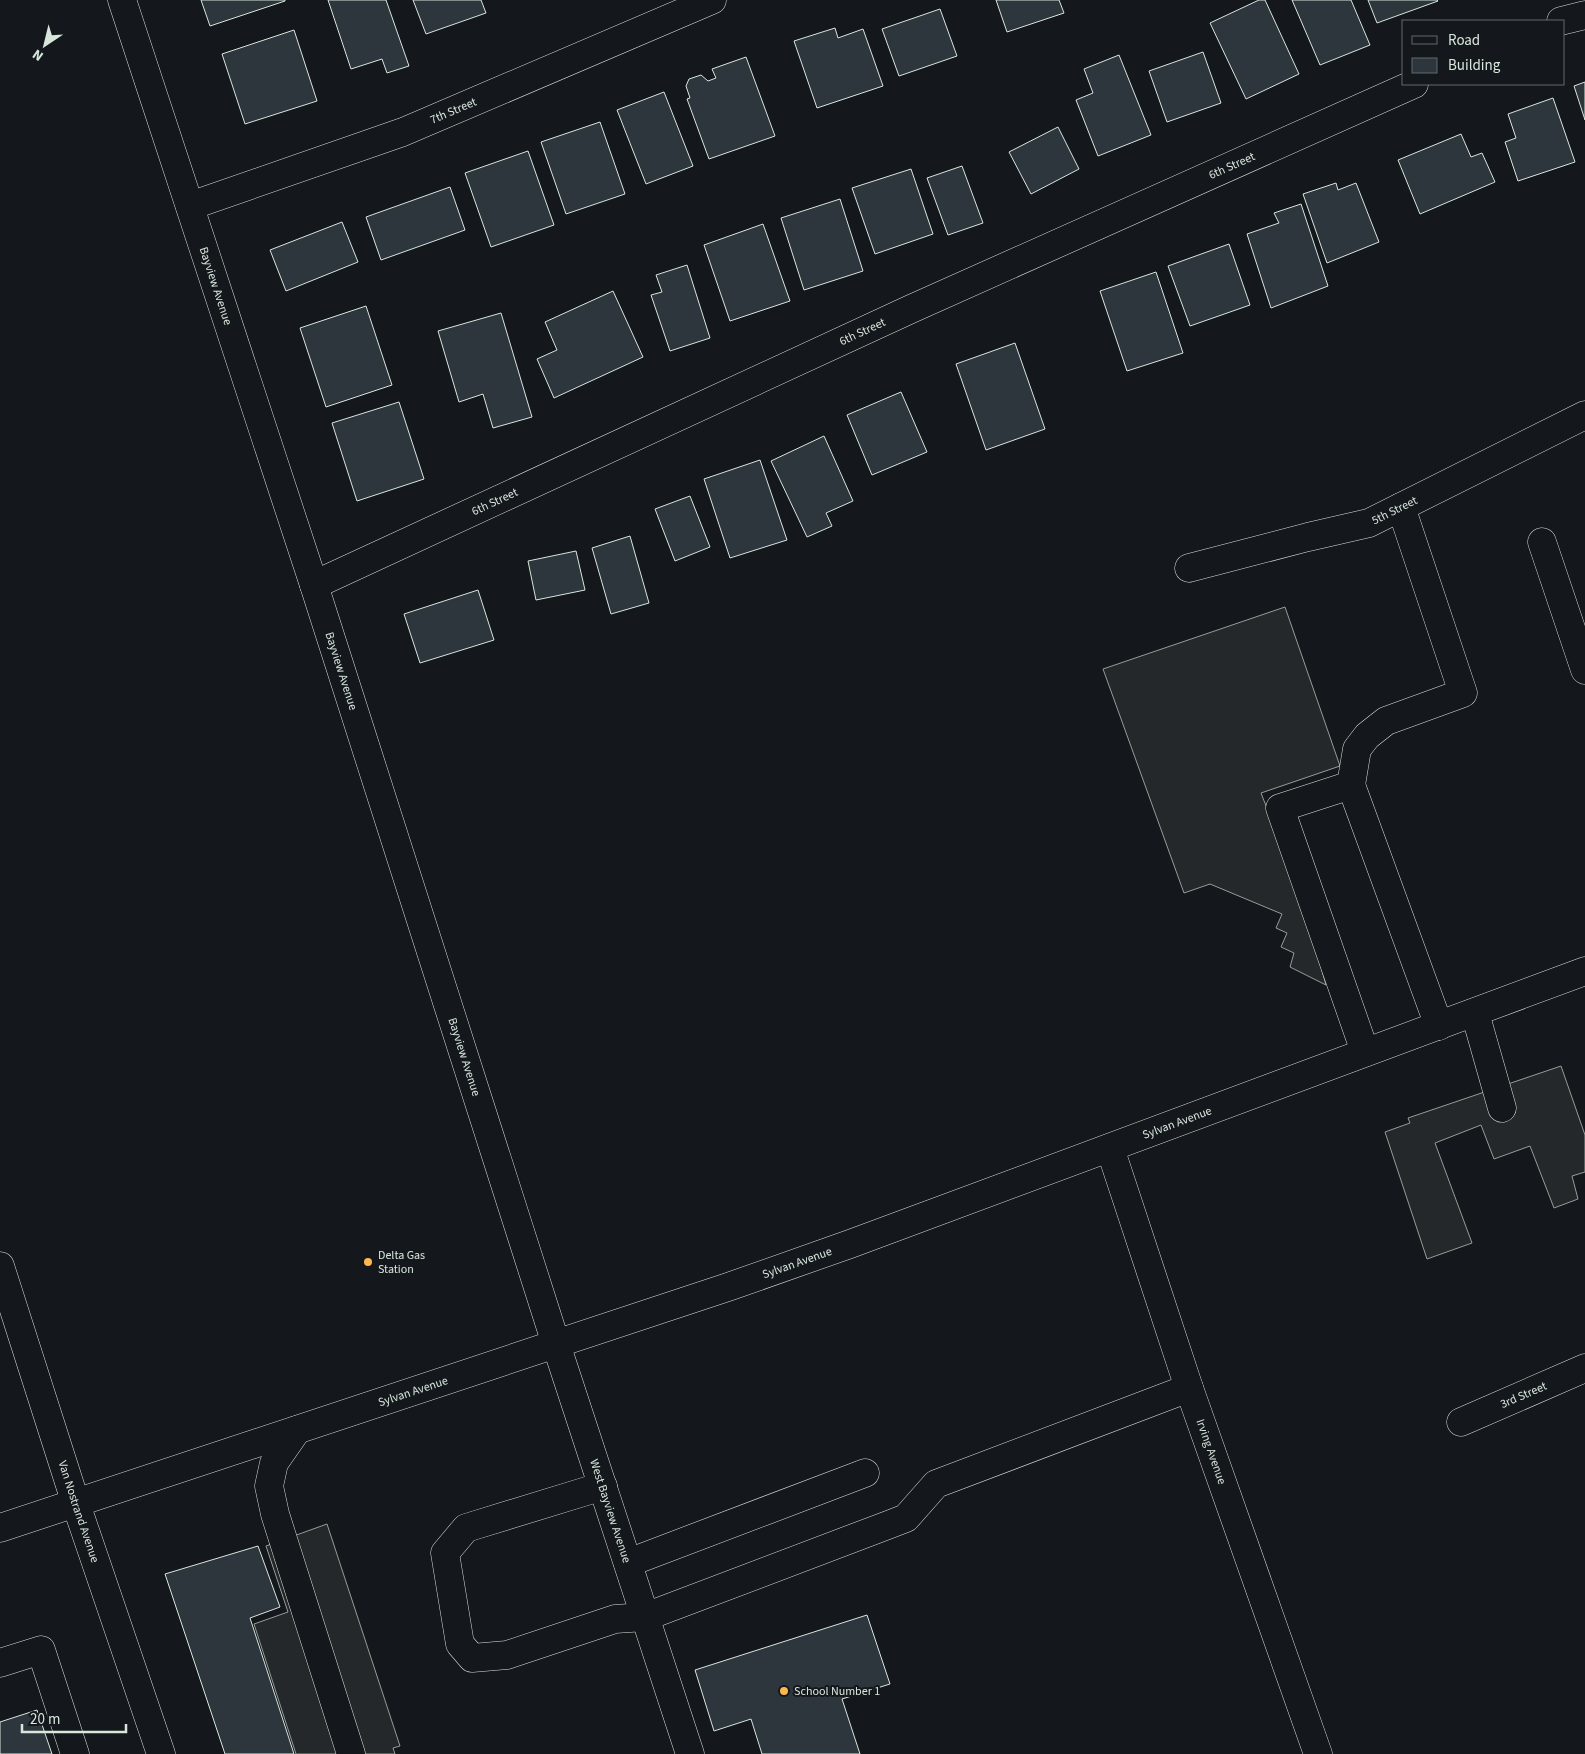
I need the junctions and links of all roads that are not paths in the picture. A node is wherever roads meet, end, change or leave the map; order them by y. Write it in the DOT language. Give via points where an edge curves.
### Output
graph roads {
  1 [pos="122,0"];
  2 [pos="712,0"];
  3 [pos="1585,15"];
  4 [pos="1565,20"];
  5 [pos="1412,85"];
  6 [pos="190,206"];
  7 [pos="1585,415"];
  8 [pos="1401,507"];
  9 [pos="1542,542"];
  10 [pos="1189,568"];
  11 [pos="314,585"];
  12 [pos="1585,670"];
  13 [pos="1351,785"];
  14 [pos="1585,971"];
  15 [pos="1474,1013"];
  16 [pos="1439,1026"];
  17 [pos="1365,1052"];
  18 [pos="1502,1108"];
  19 [pos="1110,1148"];
  20 [pos="0,1266"];
  21 [pos="8,1317"];
  22 [pos="556,1344"];
  23 [pos="1585,1368"];
  24 [pos="1189,1388"];
  25 [pos="1461,1422"];
  26 [pos="297,1430"];
  27 [pos="865,1473"];
  28 [pos="603,1486"];
  29 [pos="76,1504"];
  30 [pos="0,1528"];
  31 [pos="628,1563"];
  32 [pos="645,1617"];
  33 [pos="0,1663"];
  34 [pos="75,1754"];
  35 [pos="161,1754"];
  36 [pos="351,1754"];
  37 [pos="690,1754"];
  38 [pos="1318,1754"];
  1 -- 6 [label="street, Bayview Avenue"];
  2 -- 6 [label="street, 7th Street" via="403,132"];
  3 -- 4 [label="street"];
  5 -- 11 [label="street, 6th Street" via="911,309"];
  6 -- 11 [label="street, Bayview Avenue"];
  7 -- 8 [label="street, 5th Street"];
  8 -- 10 [label="street, 5th Street" via="1369,523"];
  8 -- 13 [label="street" via="1463,694 1386,721 1367,736 1357,749"];
  9 -- 12 [label="street"];
  11 -- 22 [label="street, Bayview Avenue"];
  13 -- 16 [label="street"];
  13 -- 17 [label="street" via="1280,808"];
  14 -- 15 [label="street, Sylvan Avenue"];
  15 -- 16 [label="street, Sylvan Avenue"];
  15 -- 18 [label="street"];
  16 -- 17 [label="street, Sylvan Avenue"];
  17 -- 19 [label="street, Sylvan Avenue"];
  19 -- 22 [label="street, Sylvan Avenue" via="850,1244"];
  19 -- 24 [label="street, Irving Avenue"];
  20 -- 21 [label="street, Van Nostrand Avenue"];
  21 -- 29 [label="street, Van Nostrand Avenue"];
  22 -- 26 [label="street, Sylvan Avenue"];
  22 -- 28 [label="street, West Bayview Avenue"];
  23 -- 25 [label="street, 3rd Street"];
  24 -- 32 [label="street" via="936,1484 906,1518"];
  24 -- 38 [label="street, Irving Avenue"];
  26 -- 29 [label="street, Sylvan Avenue"];
  26 -- 36 [label="street" via="274,1464 269,1486"];
  27 -- 31 [label="street"];
  28 -- 31 [label="street, West Bayview Avenue"];
  28 -- 32 [label="street" via="466,1528 452,1543 445,1554 460,1644 472,1658 507,1655 615,1619"];
  29 -- 30 [label="street, Sylvan Avenue"];
  29 -- 35 [label="street, Van Nostrand Avenue"];
  31 -- 32 [label="street, West Bayview Avenue"];
  32 -- 37 [label="street, West Bayview Avenue"];
  33 -- 34 [label="street" via="41,1650"];
}
